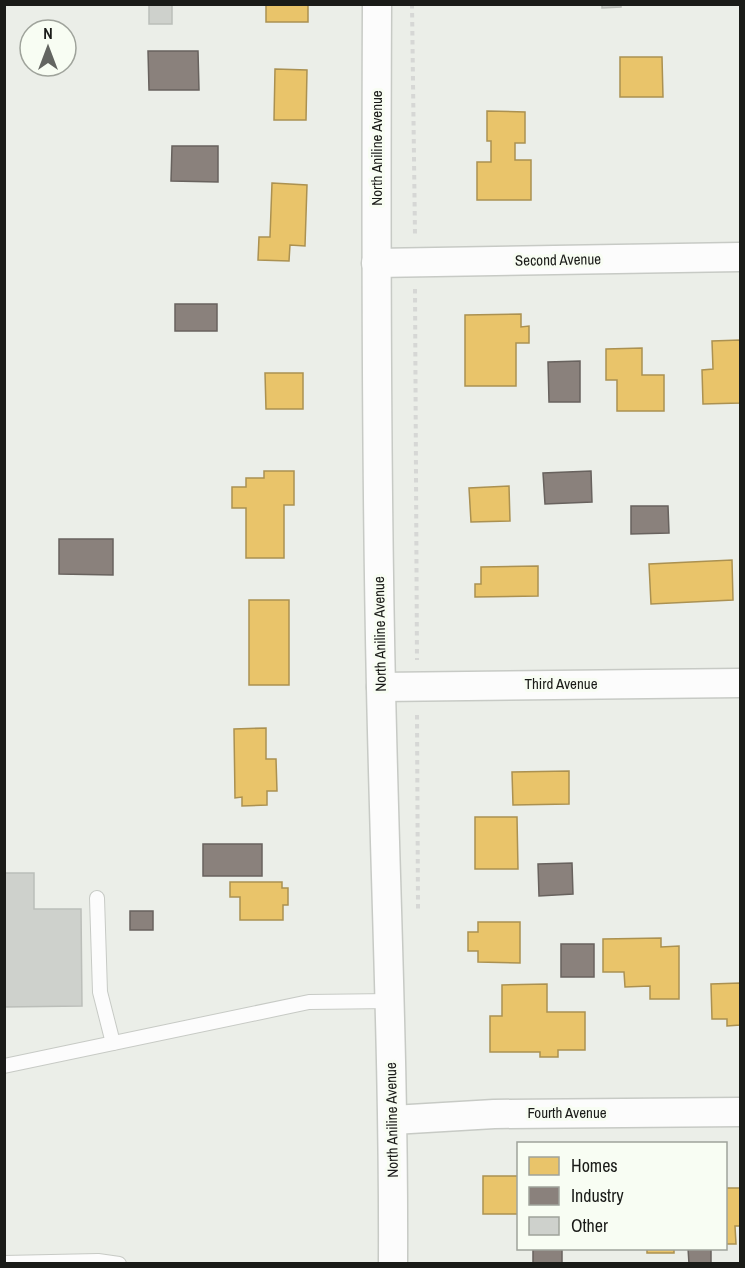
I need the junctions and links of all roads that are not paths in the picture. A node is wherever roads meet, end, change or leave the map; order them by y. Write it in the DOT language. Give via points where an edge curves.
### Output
graph roads {
  1 [pos="377,4"];
  2 [pos="741,257"];
  3 [pos="376,263"];
  4 [pos="741,683"];
  5 [pos="381,687"];
  6 [pos="97,898"];
  7 [pos="390,1002"];
  8 [pos="113,1043"];
  9 [pos="4,1066"];
  10 [pos="741,1112"];
  11 [pos="393,1120"];
  12 [pos="4,1263"];
  13 [pos="118,1263"];
  14 [pos="393,1263"];
  1 -- 3 [label="street, North Aniline Avenue"];
  2 -- 3 [label="street, Second Avenue"];
  3 -- 5 [label="street, North Aniline Avenue"];
  4 -- 5 [label="street, Third Avenue"];
  5 -- 7 [label="street, North Aniline Avenue"];
  6 -- 8 [label="lane" via="100,993"];
  7 -- 8 [label="lane" via="309,1002"];
  7 -- 11 [label="street, North Aniline Avenue"];
  8 -- 9 [label="lane"];
  10 -- 11 [label="street, Fourth Avenue" via="494,1114"];
  11 -- 14 [label="street, North Aniline Avenue"];
  12 -- 13 [label="lane"];
}
